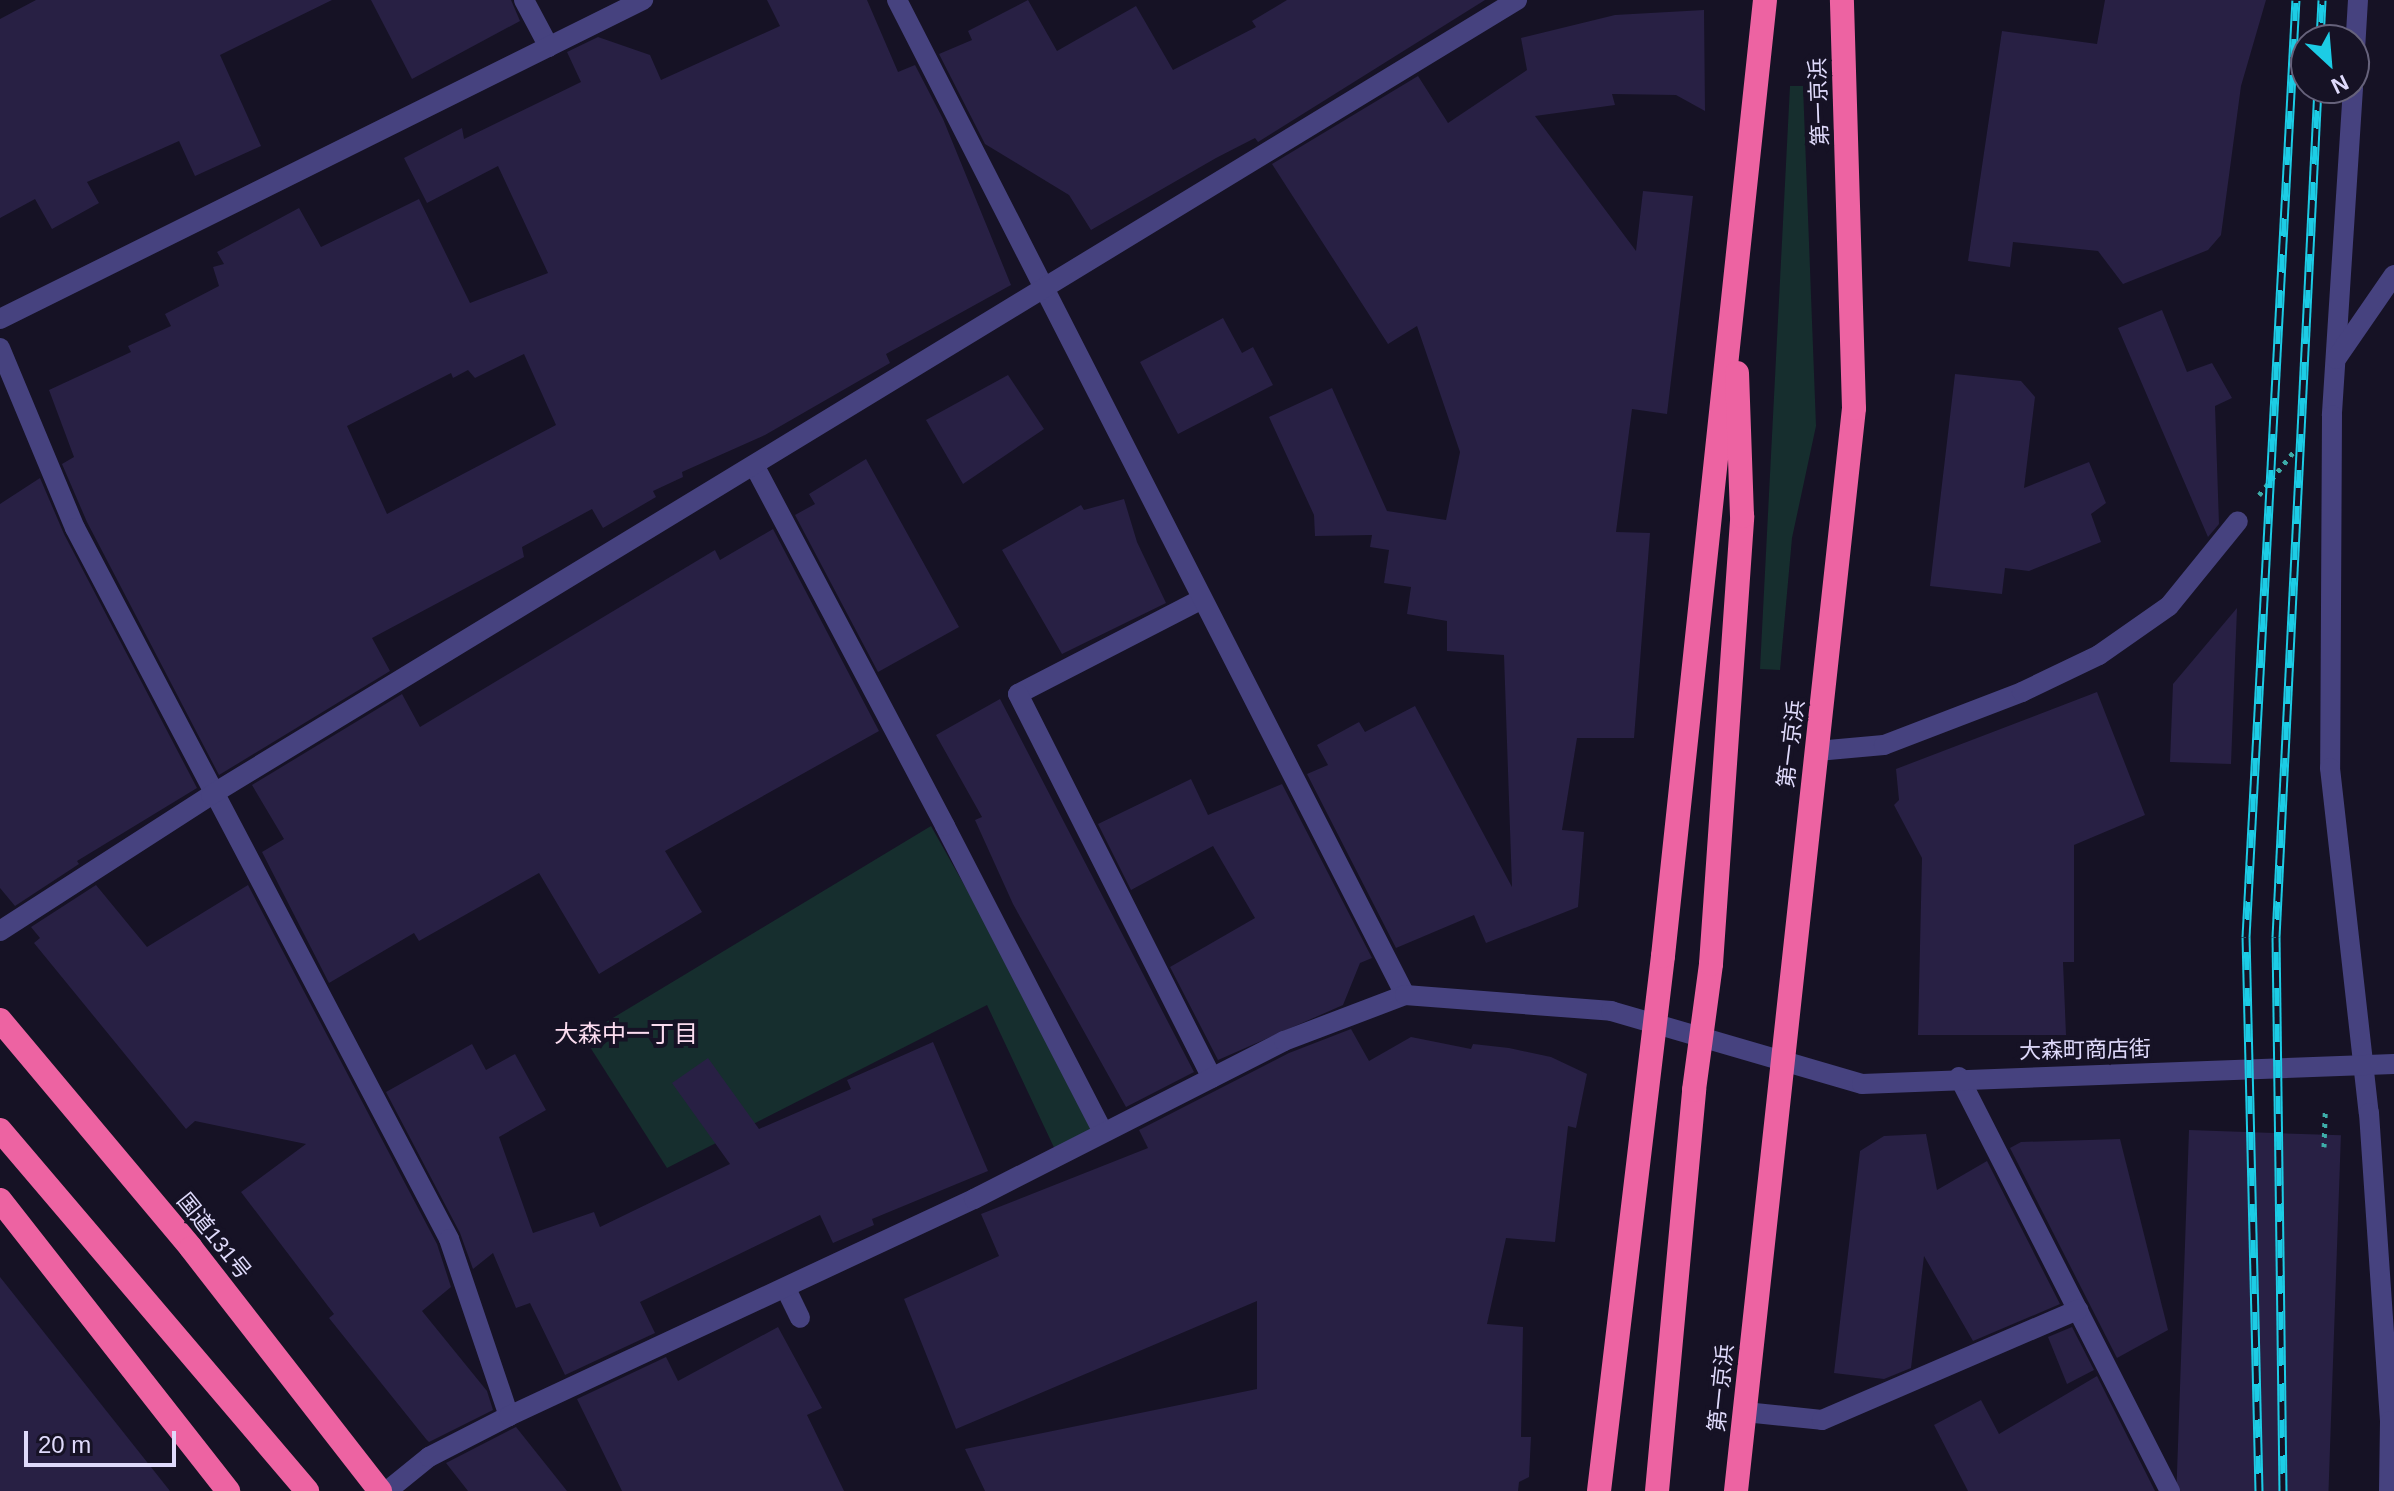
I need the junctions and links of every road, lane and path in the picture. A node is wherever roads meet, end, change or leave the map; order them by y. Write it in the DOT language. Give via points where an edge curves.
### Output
graph roads {
  1 [pos="524,0"];
  2 [pos="643,0"];
  3 [pos="897,0"];
  4 [pos="1517,0"];
  5 [pos="1765,0"];
  6 [pos="2358,0"];
  7 [pos="1836,1"];
  8 [pos="2357,24"];
  9 [pos="549,47"];
  10 [pos="2352,104"];
  11 [pos="2394,275"];
  12 [pos="1045,292"];
  13 [pos="1734,302"];
  14 [pos="0,319"];
  15 [pos="0,348"];
  16 [pos="2336,359"];
  17 [pos="2326,416"];
  18 [pos="754,465"];
  19 [pos="2238,521"];
  20 [pos="1202,599"];
  21 [pos="1817,751"];
  22 [pos="211,795"];
  23 [pos="0,931"];
  24 [pos="1405,995"];
  25 [pos="0,1020"];
  26 [pos="1653,1024"];
  27 [pos="1702,1036"];
  28 [pos="1781,1059"];
  29 [pos="2394,1064"];
  30 [pos="2363,1067"];
  31 [pos="1959,1077"];
  32 [pos="1212,1078"];
  33 [pos="2325,1110"];
  34 [pos="0,1130"];
  35 [pos="1103,1132"];
  36 [pos="2324,1147"];
  37 [pos="0,1200"];
  38 [pos="786,1289"];
  39 [pos="2078,1310"];
  40 [pos="800,1318"];
  41 [pos="1745,1412"];
  42 [pos="509,1416"];
  43 [pos="228,1491"];
  44 [pos="307,1491"];
  45 [pos="380,1491"];
  46 [pos="387,1491"];
  47 [pos="1599,1491"];
  48 [pos="1657,1491"];
  49 [pos="1736,1491"];
  50 [pos="2170,1491"];
  51 [pos="2389,1491"];
  1 -- 9 [label="street"];
  2 -- 9 [label="street"];
  3 -- 12 [label="street"];
  4 -- 12 [label="street"];
  5 -- 13 [label="highway"];
  6 -- 8 [label="street"];
  7 -- 21 [label="highway, 第一京浜" via="1854,408"];
  9 -- 14 [label="street"];
  10 -- 16 [label="street"];
  11 -- 16 [label="street"];
  12 -- 18 [label="street"];
  12 -- 20 [label="street"];
  13 -- 26 [label="highway"];
  13 -- 27 [label="highway" via="1742,516 1713,949"];
  15 -- 22 [label="street" via="75,528"];
  16 -- 17 [label="street"];
  17 -- 19 [label="path"];
  17 -- 30 [label="street" via="2330,768"];
  18 -- 22 [label="street"];
  18 -- 35 [label="street"];
  19 -- 21 [label="street" via="2169,606 2099,655 2022,692 1884,745"];
  20 -- 24 [label="street"];
  20 -- 32 [label="street" via="1018,694"];
  21 -- 28 [label="highway, 第一京浜"];
  22 -- 23 [label="street"];
  22 -- 42 [label="street" via="449,1239"];
  24 -- 26 [label="street, 大森町商店街" via="1611,1011"];
  24 -- 32 [label="street" via="1284,1041"];
  25 -- 45 [label="highway, 国道131号" via="191,1248"];
  26 -- 27 [label="street, 大森町商店街"];
  26 -- 47 [label="highway"];
  27 -- 28 [label="street, 大森町商店街"];
  27 -- 48 [label="highway"];
  28 -- 31 [label="street, 大森町商店街" via="1862,1084"];
  28 -- 41 [label="highway, 第一京浜"];
  29 -- 30 [label="street, 大森町商店街"];
  30 -- 31 [label="street, 大森町商店街"];
  30 -- 51 [label="street" via="2390,1421"];
  31 -- 39 [label="street"];
  32 -- 35 [label="street"];
  33 -- 36 [label="path"];
  34 -- 44 [label="highway"];
  35 -- 38 [label="street"];
  37 -- 43 [label="highway"];
  38 -- 40 [label="street"];
  38 -- 42 [label="street"];
  39 -- 41 [label="street" via="1822,1420"];
  39 -- 50 [label="street"];
  41 -- 49 [label="highway, 第一京浜"];
  42 -- 46 [label="street" via="429,1457"];
}
